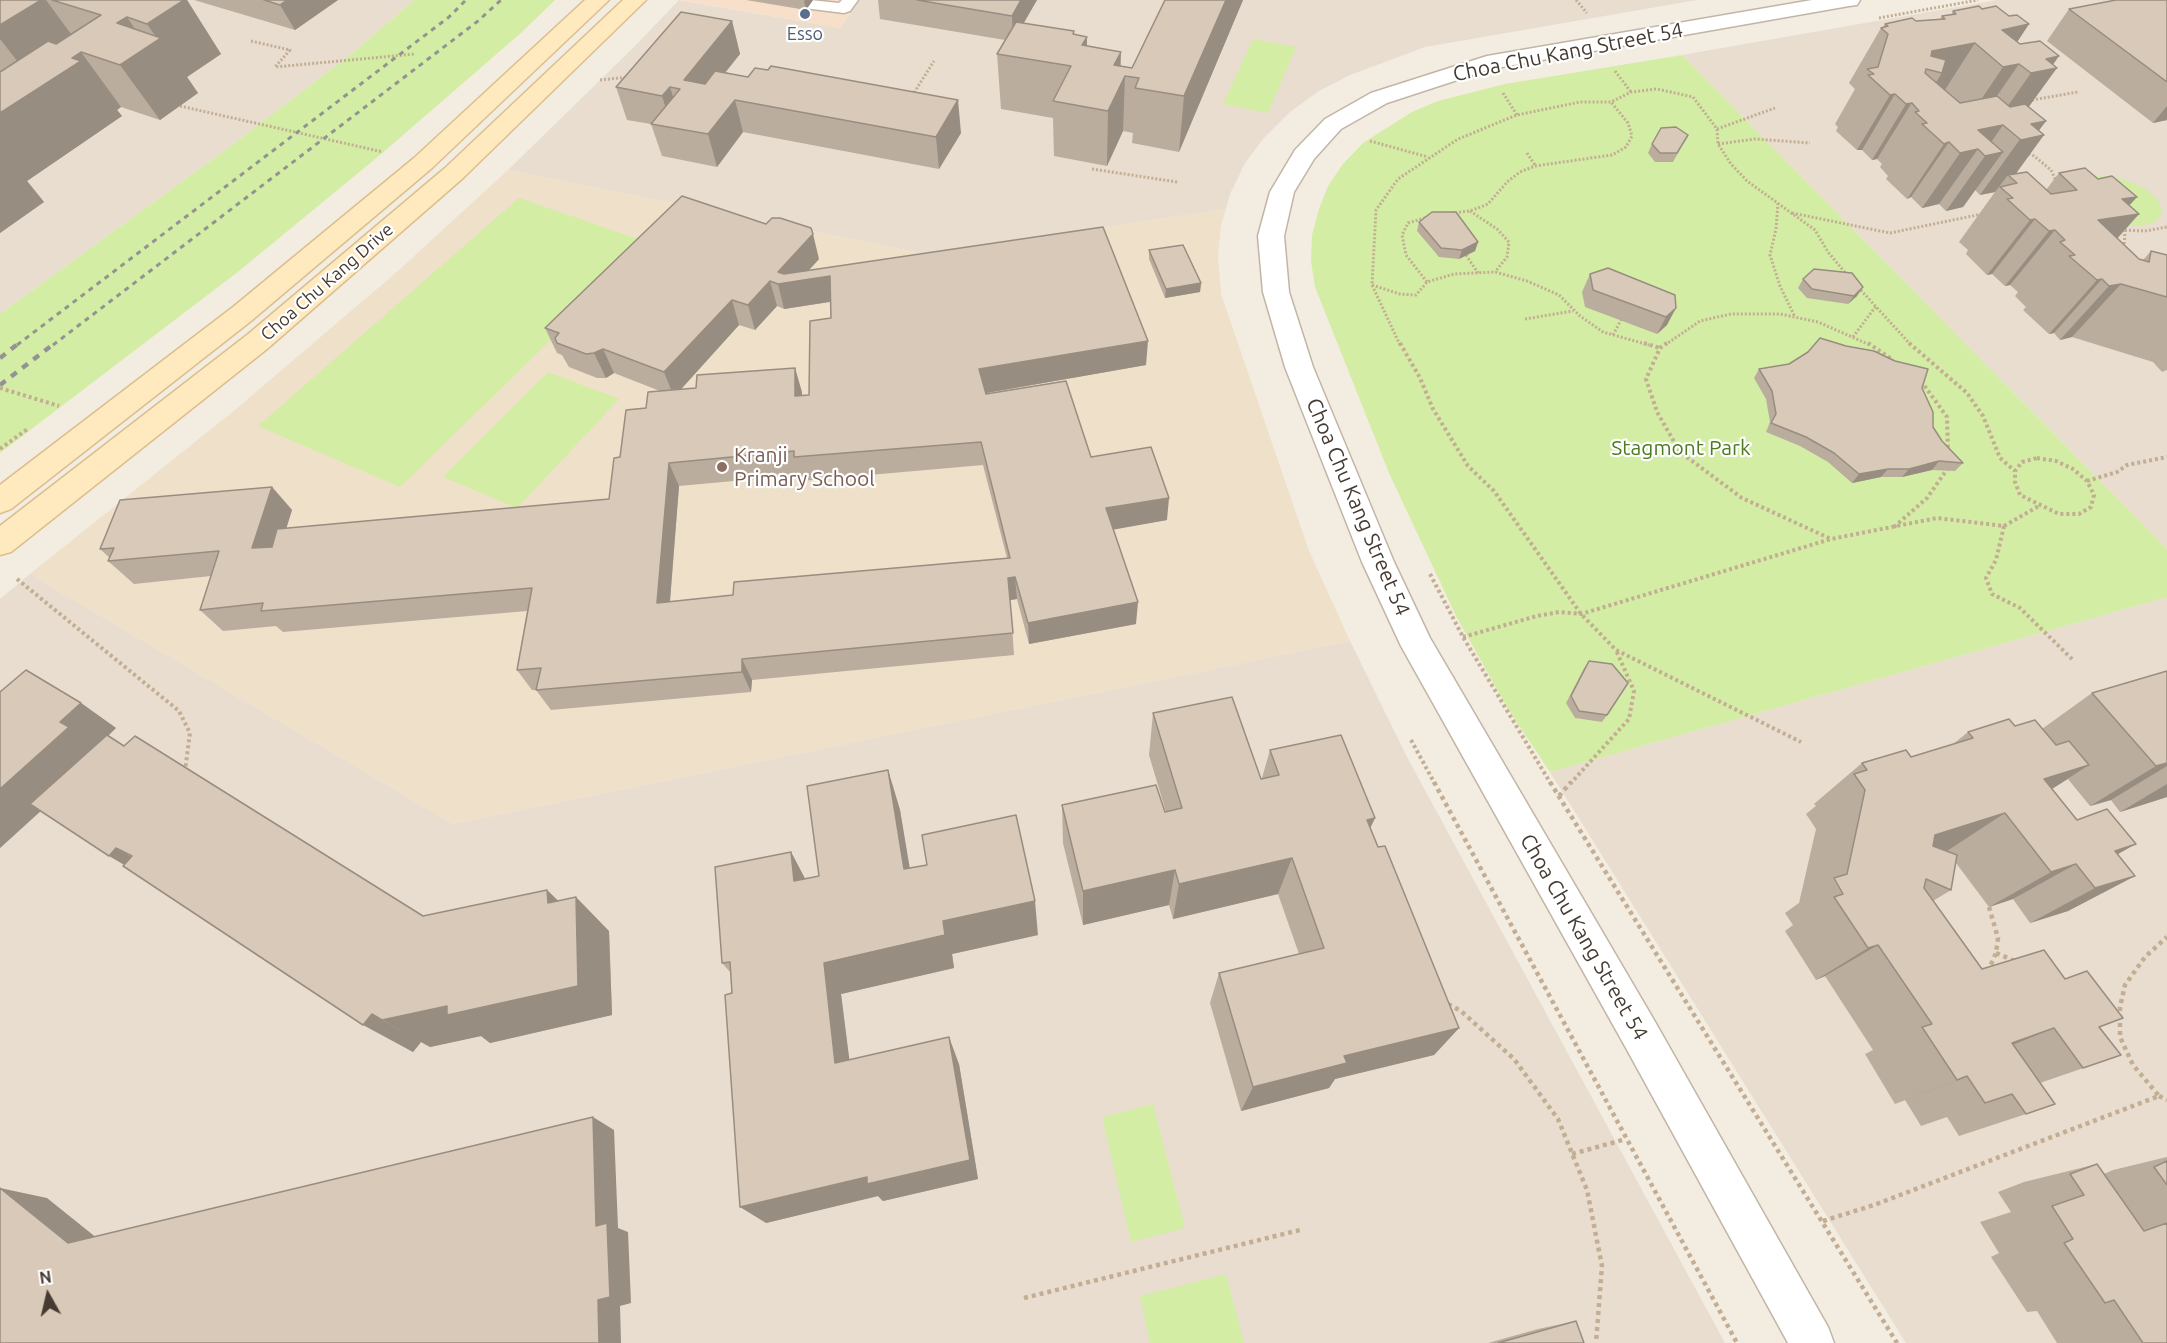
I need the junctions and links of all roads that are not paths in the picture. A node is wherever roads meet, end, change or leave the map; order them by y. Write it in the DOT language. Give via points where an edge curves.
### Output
graph roads {
  1 [pos="598,0"];
  2 [pos="635,0"];
  3 [pos="850,0"];
  4 [pos="810,5"];
  5 [pos="1858,10"];
  6 [pos="0,501"];
  7 [pos="0,543"];
  8 [pos="1812,1343"];
  1 -- 6 [label="main road, Choa Chu Kang Drive" via="423,163 242,314"];
  2 -- 7 [label="main road, Choa Chu Kang Drive" via="454,172 257,342"];
  3 -- 4 [label="lane" via="844,8"];
  5 -- 8 [label="street, Choa Chu Kang Street 54" via="1487,63 1379,98 1333,124 1304,155 1282,192 1271,236 1276,292 1299,367 1378,562 1417,646"];
}
